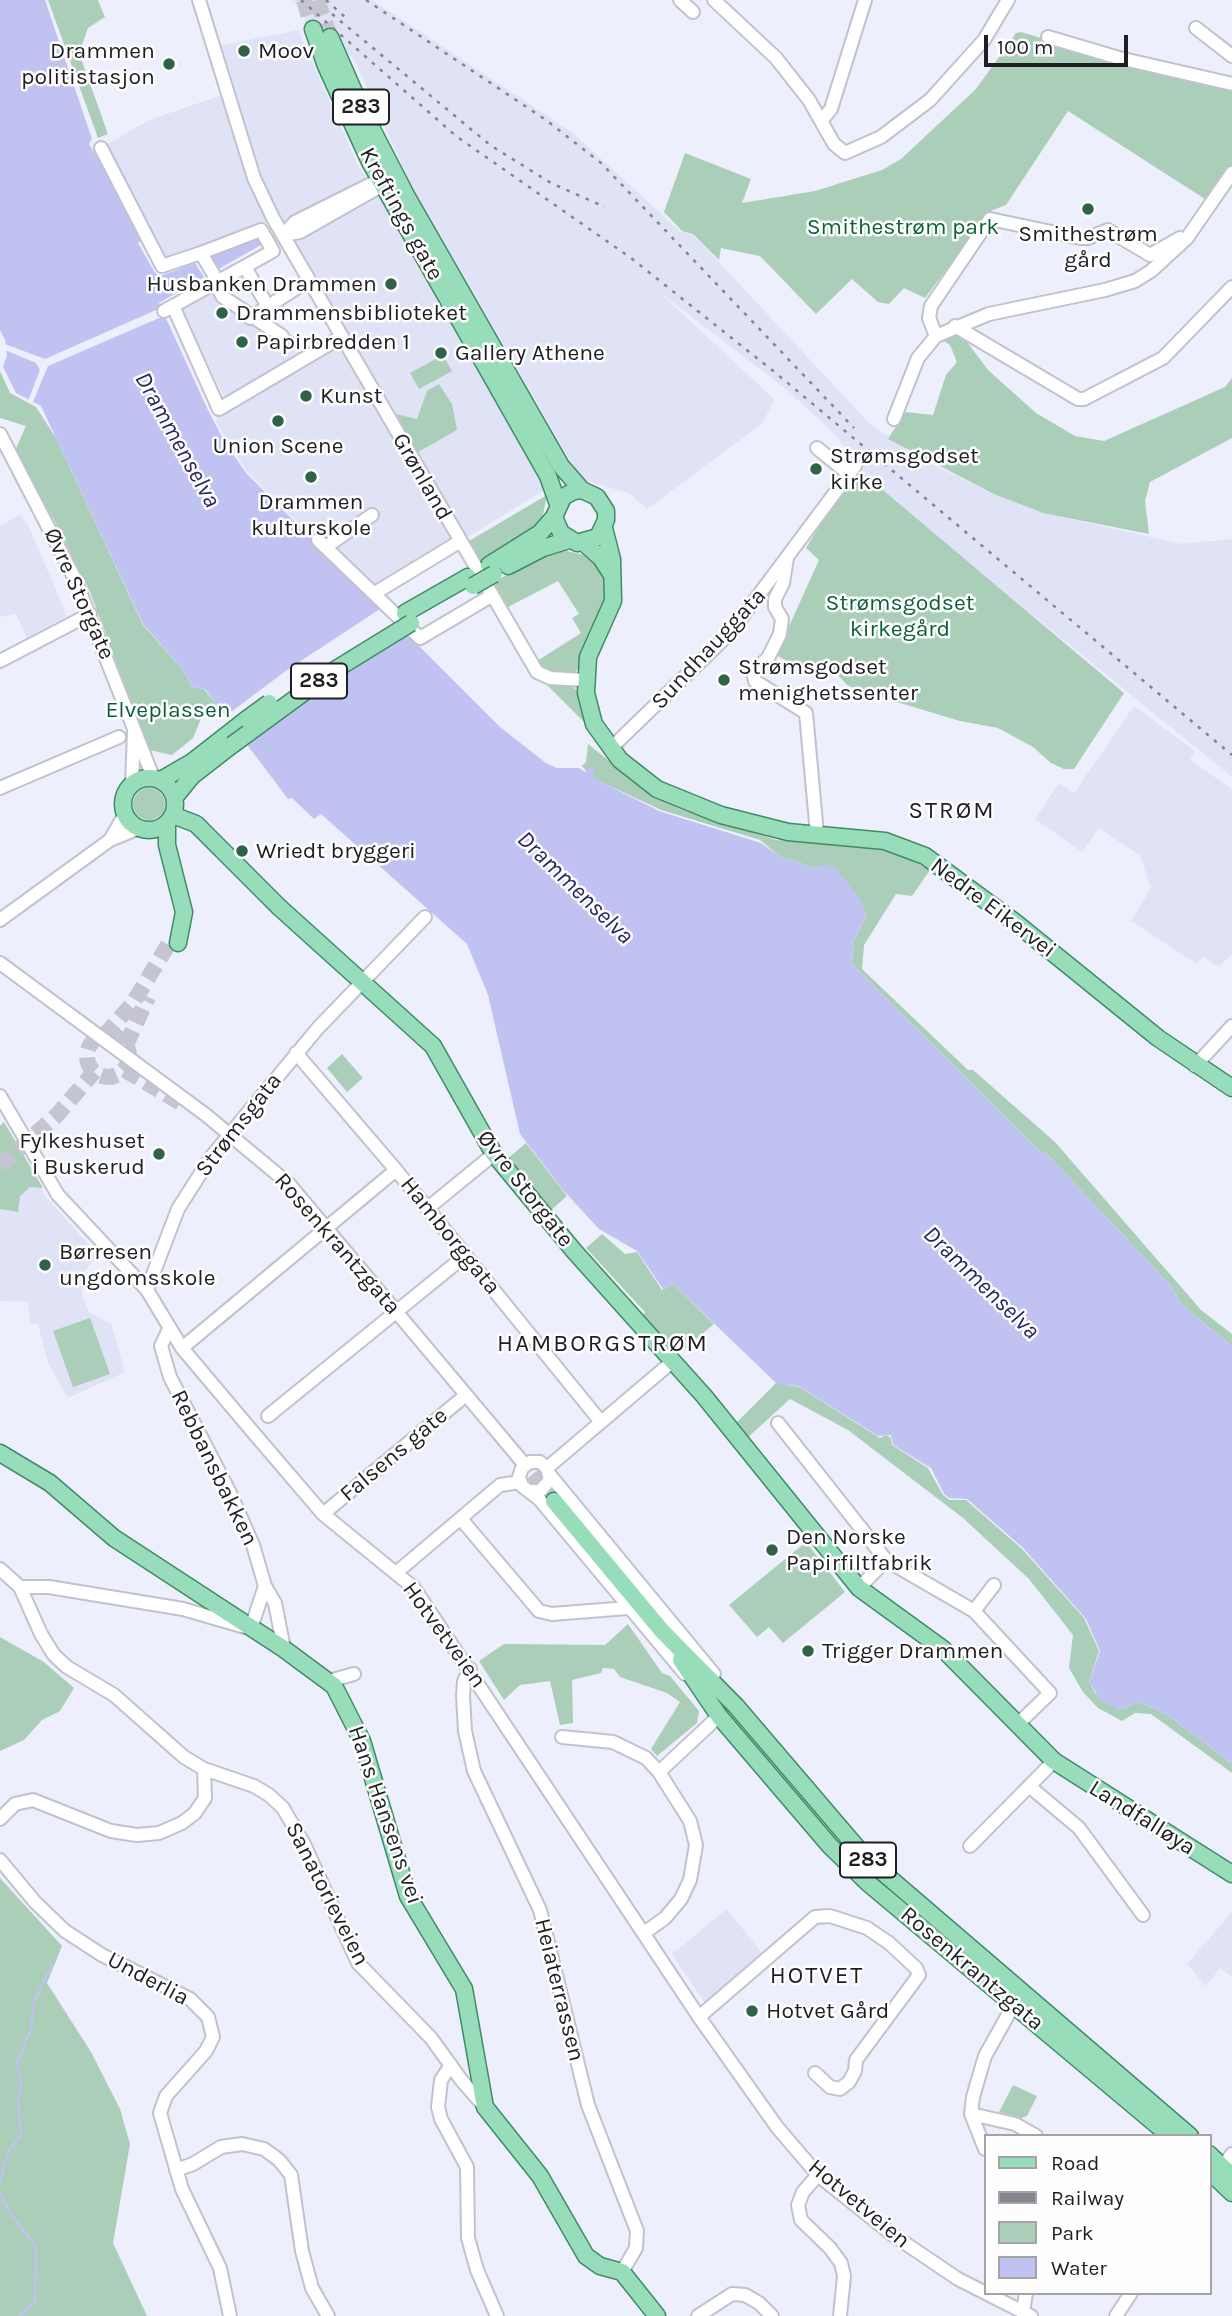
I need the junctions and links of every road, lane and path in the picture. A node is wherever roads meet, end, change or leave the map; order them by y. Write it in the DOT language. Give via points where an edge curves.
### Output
graph roads {
  1 [pos="199,0"];
  2 [pos="680,0"];
  3 [pos="714,0"];
  4 [pos="865,0"];
  5 [pos="1008,0"];
  6 [pos="693,12"];
  7 [pos="1196,28"];
  8 [pos="313,29"];
  9 [pos="330,37"];
  10 [pos="1048,37"];
  11 [pos="1232,55"];
  12 [pos="1232,84"];
  13 [pos="822,120"];
  14 [pos="101,148"];
  15 [pos="1232,173"];
  16 [pos="386,180"];
  17 [pos="274,218"];
  18 [pos="261,230"];
  19 [pos="1192,230"];
  20 [pos="283,235"];
  21 [pos="201,253"];
  22 [pos="1150,256"];
  23 [pos="245,267"];
  24 [pos="309,280"];
  25 [pos="217,283"];
  26 [pos="1127,283"];
  27 [pos="1232,287"];
  28 [pos="267,305"];
  29 [pos="250,317"];
  30 [pos="955,326"];
  31 [pos="282,336"];
  32 [pos="936,336"];
  33 [pos="341,337"];
  34 [pos="297,346"];
  35 [pos="310,355"];
  36 [pos="894,419"];
  37 [pos="0,435"];
  38 [pos="817,448"];
  39 [pos="582,490"];
  40 [pos="556,510"];
  41 [pos="372,514"];
  42 [pos="604,528"];
  43 [pos="459,542"];
  44 [pos="576,542"];
  45 [pos="787,558"];
  46 [pos="492,569"];
  47 [pos="612,575"];
  48 [pos="375,593"];
  49 [pos="493,600"];
  50 [pos="90,614"];
  51 [pos="0,661"];
  52 [pos="586,680"];
  53 [pos="134,732"];
  54 [pos="119,737"];
  55 [pos="228,741"];
  56 [pos="610,749"];
  57 [pos="157,778"];
  58 [pos="132,783"];
  59 [pos="0,788"];
  60 [pos="175,797"];
  61 [pos="125,814"];
  62 [pos="170,819"];
  63 [pos="143,829"];
  64 [pos="817,834"];
  65 [pos="110,840"];
  66 [pos="425,916"];
  67 [pos="0,920"];
  68 [pos="0,955"];
  69 [pos="0,963"];
  70 [pos="21,977"];
  71 [pos="365,982"];
  72 [pos="1232,1026"];
  73 [pos="296,1053"];
  74 [pos="1195,1066"];
  75 [pos="1232,1088"];
  76 [pos="0,1096"];
  77 [pos="229,1134"];
  78 [pos="494,1154"];
  79 [pos="396,1170"];
  80 [pos="428,1208"];
  81 [pos="326,1227"];
  82 [pos="466,1255"];
  83 [pos="148,1290"];
  84 [pos="396,1312"];
  85 [pos="169,1329"];
  86 [pos="182,1348"];
  87 [pos="673,1361"];
  88 [pos="466,1395"];
  89 [pos="268,1416"];
  90 [pos="601,1422"];
  91 [pos="778,1423"];
  92 [pos="0,1453"];
  93 [pos="525,1465"];
  94 [pos="549,1472"];
  95 [pos="525,1486"];
  96 [pos="554,1501"];
  97 [pos="323,1514"];
  98 [pos="461,1519"];
  99 [pos="886,1560"];
  100 [pos="0,1569"];
  101 [pos="397,1572"];
  102 [pos="994,1585"];
  103 [pos="265,1586"];
  104 [pos="20,1587"];
  105 [pos="859,1588"];
  106 [pos="628,1608"];
  107 [pos="974,1611"];
  108 [pos="249,1626"];
  109 [pos="662,1631"];
  110 [pos="284,1649"];
  111 [pos="470,1669"];
  112 [pos="354,1674"];
  113 [pos="329,1681"];
  114 [pos="703,1695"];
  115 [pos="736,1706"];
  116 [pos="719,1716"];
  117 [pos="1018,1724"];
  118 [pos="562,1737"];
  119 [pos="1054,1761"];
  120 [pos="204,1769"];
  121 [pos="659,1772"];
  122 [pos="1029,1786"];
  123 [pos="0,1819"];
  124 [pos="970,1846"];
  125 [pos="0,1860"];
  126 [pos="1232,1874"];
  127 [pos="1143,1915"];
  128 [pos="644,1933"];
  129 [pos="1018,1997"];
  130 [pos="699,2017"];
  131 [pos="451,2065"];
  132 [pos="816,2073"];
  133 [pos="485,2107"];
  134 [pos="971,2114"];
  135 [pos="1034,2134"];
  136 [pos="1168,2134"];
  137 [pos="1188,2134"];
  138 [pos="984,2146"];
  139 [pos="176,2170"];
  140 [pos="1220,2170"];
  141 [pos="818,2175"];
  142 [pos="1232,2193"];
  143 [pos="622,2272"];
  144 [pos="984,2292"];
  145 [pos="990,2295"];
  146 [pos="1026,2295"];
  147 [pos="1130,2295"];
  148 [pos="1027,2314"];
  149 [pos="229,2316"];
  150 [pos="328,2316"];
  151 [pos="497,2316"];
  152 [pos="657,2316"];
  153 [pos="698,2316"];
  154 [pos="772,2316"];
  155 [pos="840,2316"];
  156 [pos="1116,2316"];
  1 -- 17 [label="street, Grønland" via="254,178"];
  2 -- 6 [label="street"];
  3 -- 13 [label="street" via="768,48"];
  4 -- 13 [label="street" via="831,109"];
  5 -- 13 [label="street" via="956,74 914,114 881,137 845,153 834,144"];
  7 -- 11 [label="street"];
  8 -- 16 [label="main road, Kreftings gate / 283" via="348,117"];
  9 -- 16 [label="main road, Kreftings gate / 283"];
  10 -- 12 [label="street"];
  14 -- 21 [label="street" via="162,266"];
  15 -- 19 [label="street"];
  16 -- 20 [label="street" via="295,222"];
  16 -- 39 [label="main road, Kreftings gate / 283" via="561,466"];
  16 -- 40 [label="main road, Kreftings gate / 283" via="530,442 554,489"];
  17 -- 18 [label="street"];
  17 -- 20 [label="street, Grønland"];
  18 -- 21 [label="street"];
  18 -- 23 [label="street" via="273,251"];
  19 -- 22 [label="street"];
  19 -- 26 [label="street" via="1152,271"];
  20 -- 24 [label="street, Grønland"];
  21 -- 25 [label="street"];
  22 -- 26 [label="street"];
  22 -- 32 [label="street" via="1108,230 1088,238 990,219 931,306 929,318"];
  23 -- 25 [label="street"];
  23 -- 28 [label="street"];
  24 -- 28 [label="street"];
  24 -- 33 [label="street, Grønland"];
  25 -- 29 [label="street" via="223,297"];
  25 -- 35 [label="street" via="169,308 184,323 219,409"];
  26 -- 30 [label="street"];
  27 -- 30 [label="street" via="1163,358 1084,399"];
  28 -- 29 [label="street"];
  29 -- 31 [label="street"];
  30 -- 32 [label="street"];
  32 -- 36 [label="street" via="918,358"];
  33 -- 35 [label="street"];
  33 -- 43 [label="street, Grønland"];
  34 -- 35 [label="street"];
  37 -- 50 [label="street, Øvre Storgate" via="52,529"];
  38 -- 45 [label="street, Sundhauggata" via="852,470"];
  39 -- 40 [label="main road, 283" via="569,493"];
  39 -- 42 [label="main road, 283" via="603,503"];
  40 -- 44 [label="main road, 283" via="556,527"];
  40 -- 46 [label="main road, 283" via="535,537"];
  41 -- 48 [label="street" via="322,543"];
  42 -- 44 [label="main road, 283" via="598,537"];
  42 -- 47 [label="main road"];
  43 -- 48 [label="street"];
  43 -- 49 [label="street, Grønland"];
  44 -- 46 [label="main road, 283" via="535,551"];
  44 -- 47 [label="main road" via="601,558"];
  45 -- 56 [label="street, Sundhauggata" via="731,632"];
  45 -- 64 [label="street" via="775,599 782,619 780,634 754,677 806,713"];
  46 -- 55 [label="main road, 283, bridge" via="326,663"];
  47 -- 52 [label="main road" via="613,601 591,649"];
  48 -- 49 [label="street" via="420,638"];
  49 -- 52 [label="street, Grønland" via="537,672 550,678"];
  50 -- 51 [label="street"];
  50 -- 53 [label="street, Øvre Storgate"];
  52 -- 56 [label="main road" via="590,713"];
  53 -- 57 [label="street, Øvre Storgate"];
  53 -- 58 [label="street, Øvre Storgate"];
  54 -- 59 [label="street"];
  55 -- 57 [label="main road, 283" via="184,768"];
  55 -- 60 [label="main road, 283"];
  56 -- 64 [label="main road, Nedre Eikervei" via="657,789 695,807 760,826"];
  57 -- 58 [label="main road, 283"];
  57 -- 60 [label="main road"];
  58 -- 61 [label="main road" via="123,798"];
  60 -- 62 [label="main road"];
  61 -- 63 [label="main road"];
  61 -- 65 [label="street"];
  62 -- 63 [label="main road"];
  62 -- 63 [label="main road" via="167,845 184,912 174,942 170,884"];
  62 -- 71 [label="main road, Øvre Storgate" via="196,824 279,907"];
  63 -- 65 [label="street"];
  64 -- 74 [label="main road, Nedre Eikervei" via="885,841 925,856"];
  65 -- 67 [label="street"];
  66 -- 71 [label="street, Strømsgata"];
  68 -- 70 [label="street, Rosenkrantzgata"];
  69 -- 70 [label="street, Rosenkrantzgata"];
  70 -- 77 [label="street, Rosenkrantzgata"];
  71 -- 73 [label="street, Strømsgata"];
  71 -- 78 [label="main road, Øvre Storgate" via="433,1045"];
  72 -- 74 [label="street"];
  73 -- 77 [label="street, Strømsgata"];
  73 -- 79 [label="street, Hamborggata"];
  74 -- 75 [label="main road, Nedre Eikervei"];
  76 -- 83 [label="street, Hotvetveien" via="58,1195"];
  77 -- 81 [label="street, Rosenkrantzgata" via="289,1184"];
  77 -- 83 [label="street, Strømsgata" via="178,1209"];
  78 -- 80 [label="street"];
  78 -- 87 [label="main road, Øvre Storgate"];
  79 -- 80 [label="street, Hamborggata"];
  79 -- 81 [label="street"];
  80 -- 82 [label="street, Hamborggata"];
  81 -- 84 [label="street, Rosenkrantzgata"];
  81 -- 86 [label="street"];
  82 -- 84 [label="street"];
  82 -- 90 [label="street, Hamborggata"];
  83 -- 85 [label="street, Hotvetveien"];
  84 -- 88 [label="street, Rosenkrantzgata"];
  84 -- 89 [label="street"];
  85 -- 86 [label="street, Hotvetveien"];
  85 -- 103 [label="street, Rebbansbakken" via="160,1346 170,1377 230,1493"];
  86 -- 97 [label="street, Hotvetveien"];
  87 -- 90 [label="street"];
  87 -- 105 [label="main road, Øvre Storgate"];
  88 -- 93 [label="street, Rosenkrantzgata"];
  88 -- 97 [label="street, Falsens gate"];
  90 -- 94 [label="street"];
  91 -- 99 [label="street"];
  92 -- 108 [label="main road, Hans Hansens vei" via="50,1483 114,1538"];
  93 -- 94 [label="street" via="540,1462"];
  93 -- 95 [label="street" via="520,1472"];
  94 -- 95 [label="street" via="545,1488"];
  94 -- 115 [label="street, Rosenkrantzgata"];
  95 -- 98 [label="street" via="500,1485"];
  95 -- 106 [label="street, Rosenkrantzgata"];
  96 -- 109 [label="main road, Rosenkrantzgata / 283"];
  97 -- 101 [label="street, Hotvetveien"];
  98 -- 101 [label="street"];
  98 -- 106 [label="street" via="539,1611 552,1615"];
  99 -- 105 [label="street"];
  99 -- 107 [label="street"];
  100 -- 104 [label="street, Sanatorieveien"];
  101 -- 111 [label="street, Hotvetveien" via="414,1588"];
  102 -- 107 [label="street"];
  103 -- 108 [label="street"];
  103 -- 110 [label="street, Rebbansbakken" via="275,1603"];
  104 -- 108 [label="street" via="49,1587 183,1609"];
  104 -- 120 [label="street, Sanatorieveien" via="54,1655 114,1695"];
  105 -- 117 [label="main road, Øvre Storgate" via="943,1649"];
  106 -- 114 [label="street, Rosenkrantzgata"];
  107 -- 117 [label="street" via="1050,1693"];
  108 -- 110 [label="main road, Hans Hansens vei"];
  109 -- 114 [label="main road, Rosenkrantzgata / 283"];
  109 -- 115 [label="main road, Rosenkrantzgata / 283"];
  110 -- 113 [label="main road, Hans Hansens vei"];
  111 -- 128 [label="street, Hotvetveien"];
  111 -- 143 [label="street, Heiaterrassen" via="463,1696 474,1771 540,1910 588,2105 637,2231 636,2248"];
  112 -- 113 [label="street"];
  113 -- 133 [label="main road, Hans Hansens vei" via="362,1741 408,1896 464,1989"];
  114 -- 116 [label="main road, Rosenkrantzgata / 283"];
  115 -- 129 [label="main road, Rosenkrantzgata / 283" via="865,1857"];
  116 -- 121 [label="street"];
  116 -- 129 [label="main road, Rosenkrantzgata / 283" via="830,1846 868,1883"];
  117 -- 119 [label="main road, Øvre Storgate"];
  118 -- 121 [label="street" via="613,1742 646,1758"];
  119 -- 122 [label="street"];
  119 -- 126 [label="main road, Landfalløya"];
  120 -- 123 [label="street" via="205,1798 195,1813 159,1833 111,1831 33,1800 15,1804"];
  120 -- 131 [label="street, Sanatorieveien" via="254,1786 283,1808 358,1963"];
  121 -- 128 [label="street" via="690,1821 696,1845 690,1880 681,1899"];
  122 -- 124 [label="street"];
  122 -- 127 [label="street" via="1079,1828"];
  125 -- 139 [label="street, Underlia" via="65,1931 190,1999 208,2017 214,2037 166,2096 160,2113"];
  128 -- 130 [label="street, Hotvetveien"];
  129 -- 134 [label="street" via="985,2056"];
  129 -- 136 [label="main road, Rosenkrantzgata / 283"];
  129 -- 137 [label="main road, Rosenkrantzgata / 283"];
  130 -- 132 [label="street" via="814,1917 830,1916 867,1928 889,1943 919,1975 856,2060 849,2081 840,2089 830,2088"];
  130 -- 141 [label="street, Hotvetveien" via="777,2127"];
  131 -- 133 [label="street, Sanatorieveien"];
  131 -- 151 [label="street" via="441,2080 438,2107 467,2167 468,2238"];
  133 -- 143 [label="main road, Hans Hansens vei" via="540,2176 586,2256"];
  134 -- 135 [label="street" via="1015,2123"];
  134 -- 138 [label="street"];
  139 -- 149 [label="street, Underlia" via="220,2268"];
  139 -- 150 [label="street" via="221,2147 242,2144 264,2149 279,2160 291,2175 302,2251 313,2288"];
  140 -- 142 [label="main road"];
  141 -- 144 [label="street, Hotvetveien" via="893,2235 947,2273"];
  141 -- 155 [label="street" via="798,2205 801,2220 841,2263"];
  143 -- 152 [label="main road, Hans Hansens vei"];
  145 -- 148 [label="street, Hotvetveien"];
  146 -- 148 [label="street"];
  147 -- 156 [label="street"];
  153 -- 154 [label="street" via="732,2294 745,2295"];
}
